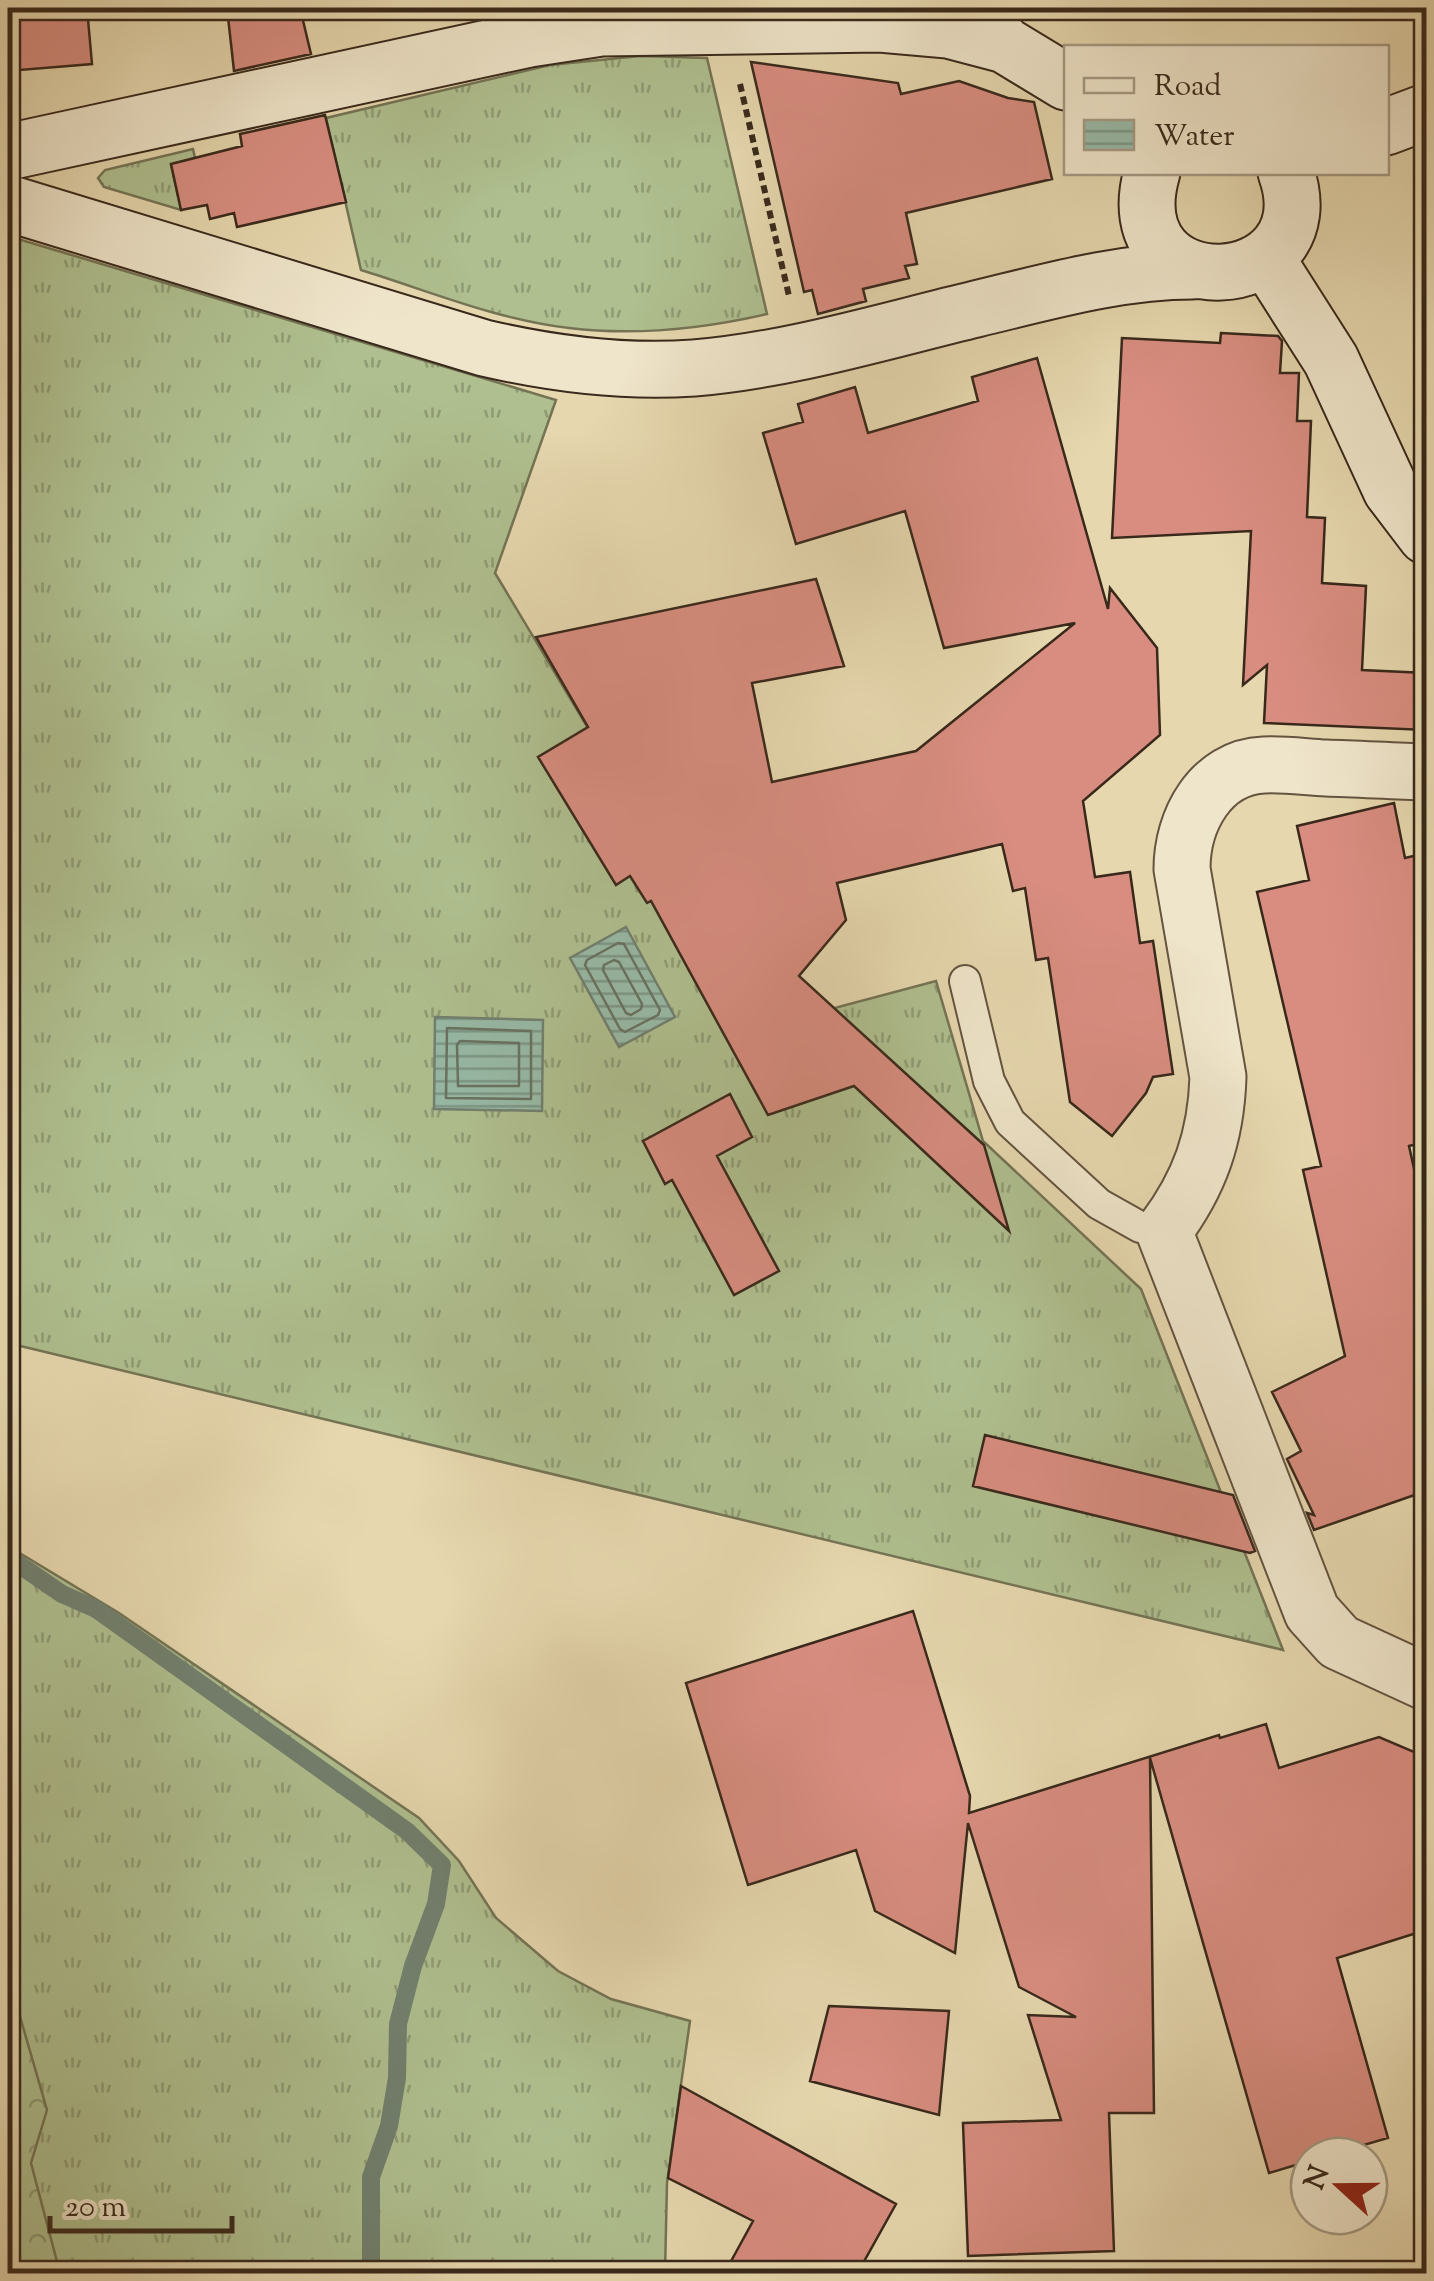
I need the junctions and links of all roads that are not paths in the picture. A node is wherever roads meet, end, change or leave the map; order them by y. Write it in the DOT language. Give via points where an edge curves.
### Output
graph roads {
  1 [pos="599,18"];
  2 [pos="987,26"];
  3 [pos="1064,81"];
  4 [pos="1426,112"];
  5 [pos="1389,126"];
  6 [pos="8,152"];
  7 [pos="1151,175"];
  8 [pos="1287,175"];
  9 [pos="8,202"];
  10 [pos="1266,258"];
  11 [pos="1192,271"];
  12 [pos="1426,536"];
  13 [pos="1426,772"];
  14 [pos="965,981"];
  15 [pos="1164,1231"];
  16 [pos="1426,1682"];
  1 -- 2 [label="street"];
  1 -- 6 [label="street" via="529,39"];
  2 -- 3 [label="street"];
  4 -- 5 [label="street"];
  7 -- 11 [label="street" via="1147,218 1156,241"];
  8 -- 10 [label="street" via="1292,214"];
  9 -- 11 [label="street" via="484,348 535,360 640,369 802,351 1077,284"];
  10 -- 11 [label="street" via="1218,276"];
  10 -- 12 [label="street" via="1331,360 1391,490"];
  13 -- 15 [label="street" via="1264,765 1234,773 1198,806 1184,836 1182,869 1218,1077 1217,1110 1200,1174"];
  14 -- 15 [label="lane" via="990,1081 1010,1122 1099,1204 1140,1228"];
  15 -- 16 [label="street" via="1312,1612 1338,1642"];
}
